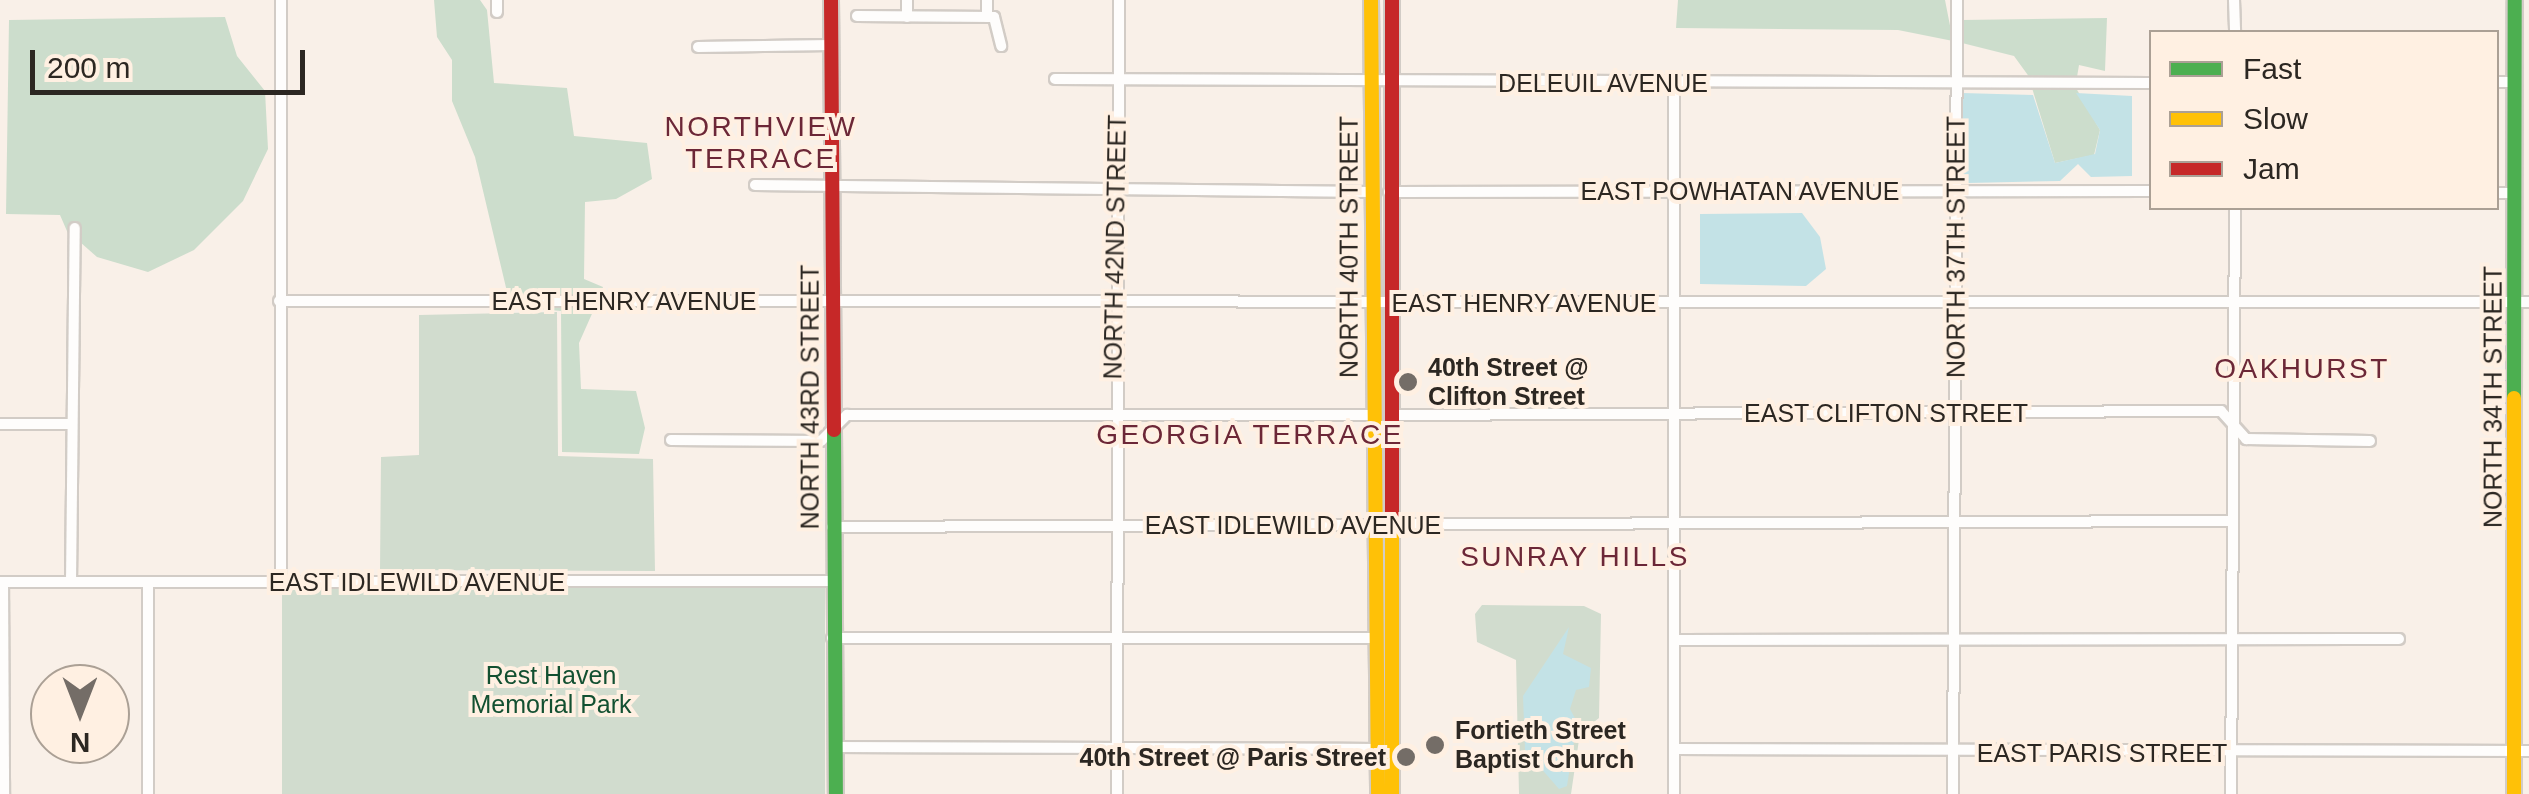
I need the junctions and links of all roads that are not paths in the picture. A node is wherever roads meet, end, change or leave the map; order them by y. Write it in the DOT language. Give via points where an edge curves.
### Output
graph roads {
  1 [pos="281,0"];
  2 [pos="832,0"];
  3 [pos="907,0"];
  4 [pos="986,0"];
  5 [pos="1119,0"];
  6 [pos="1371,0"];
  7 [pos="1392,0"];
  8 [pos="1957,0"];
  9 [pos="2234,0"];
  10 [pos="2515,0"];
  11 [pos="857,16"];
  12 [pos="907,17"];
  13 [pos="986,17"];
  14 [pos="2235,30"];
  15 [pos="830,45"];
  16 [pos="1001,46"];
  17 [pos="698,47"];
  18 [pos="1055,79"];
  19 [pos="1118,80"];
  20 [pos="1371,82"];
  21 [pos="1390,82"];
  22 [pos="2149,82"];
  23 [pos="1674,83"];
  24 [pos="1958,83"];
  25 [pos="2519,89"];
  26 [pos="756,185"];
  27 [pos="833,186"];
  28 [pos="1116,188"];
  29 [pos="2149,190"];
  30 [pos="1675,191"];
  31 [pos="1957,191"];
  32 [pos="1371,192"];
  33 [pos="1390,192"];
  34 [pos="2499,193"];
  35 [pos="2516,193"];
  36 [pos="2235,210"];
  37 [pos="75,228"];
  38 [pos="2522,232"];
  39 [pos="280,301"];
  40 [pos="834,302"];
  41 [pos="1114,302"];
  42 [pos="2235,302"];
  43 [pos="2522,302"];
  44 [pos="1675,303"];
  45 [pos="1956,303"];
  46 [pos="1370,304"];
  47 [pos="1388,304"];
  48 [pos="1955,413"];
  49 [pos="1676,414"];
  50 [pos="1112,415"];
  51 [pos="1372,415"];
  52 [pos="1390,415"];
  53 [pos="0,424"];
  54 [pos="68,424"];
  55 [pos="2235,425"];
  56 [pos="832,428"];
  57 [pos="671,440"];
  58 [pos="2370,441"];
  59 [pos="2234,521"];
  60 [pos="1376,524"];
  61 [pos="1393,524"];
  62 [pos="1954,524"];
  63 [pos="1112,525"];
  64 [pos="832,527"];
  65 [pos="1676,527"];
  66 [pos="833,581"];
  67 [pos="2,582"];
  68 [pos="71,582"];
  69 [pos="148,582"];
  70 [pos="280,582"];
  71 [pos="1117,637"];
  72 [pos="832,638"];
  73 [pos="1377,638"];
  74 [pos="2400,638"];
  75 [pos="2232,639"];
  76 [pos="1676,640"];
  77 [pos="1953,640"];
  78 [pos="836,747"];
  79 [pos="1117,749"];
  80 [pos="1376,749"];
  81 [pos="1674,749"];
  82 [pos="1952,752"];
  83 [pos="2522,752"];
  84 [pos="2232,754"];
  85 [pos="4,794"];
  86 [pos="148,794"];
  87 [pos="836,794"];
  88 [pos="1117,794"];
  89 [pos="1378,794"];
  90 [pos="1392,794"];
  91 [pos="1674,794"];
  92 [pos="1952,794"];
  93 [pos="2231,794"];
  94 [pos="2514,794"];
  1 -- 39 [label="street"];
  2 -- 15 [label="main road, NORTH 43RD STREET"];
  3 -- 12 [label="street"];
  4 -- 13 [label="street"];
  5 -- 19 [label="street, NORTH 42ND STREET"];
  6 -- 20 [label="main road, NORTH 40TH STREET"];
  7 -- 21 [label="main road, NORTH 40TH STREET"];
  8 -- 24 [label="street, NORTH 37TH STREET"];
  9 -- 14 [label="street"];
  10 -- 25 [label="main road, NORTH 34TH STREET"];
  11 -- 12 [label="street"];
  12 -- 13 [label="street"];
  13 -- 16 [label="street" via="998,20"];
  15 -- 17 [label="street"];
  15 -- 27 [label="main road, NORTH 43RD STREET"];
  18 -- 19 [label="street, DELEUIL AVENUE"];
  19 -- 20 [label="street, DELEUIL AVENUE"];
  19 -- 28 [label="street, NORTH 42ND STREET"];
  20 -- 21 [label="street, DELEUIL AVENUE"];
  20 -- 32 [label="main road, NORTH 40TH STREET"];
  21 -- 23 [label="street, DELEUIL AVENUE"];
  21 -- 33 [label="main road, NORTH 40TH STREET"];
  22 -- 24 [label="street, DELEUIL AVENUE"];
  23 -- 24 [label="street, DELEUIL AVENUE"];
  23 -- 30 [label="street"];
  24 -- 31 [label="street, NORTH 37TH STREET"];
  25 -- 35 [label="main road, NORTH 34TH STREET"];
  26 -- 27 [label="street"];
  27 -- 28 [label="street"];
  27 -- 40 [label="main road, NORTH 43RD STREET"];
  28 -- 32 [label="street"];
  28 -- 41 [label="street, NORTH 42ND STREET"];
  29 -- 31 [label="street, EAST POWHATAN AVENUE"];
  30 -- 31 [label="street, EAST POWHATAN AVENUE"];
  30 -- 33 [label="street, EAST POWHATAN AVENUE"];
  30 -- 44 [label="street"];
  31 -- 45 [label="street, NORTH 37TH STREET"];
  32 -- 46 [label="main road, NORTH 40TH STREET"];
  33 -- 47 [label="main road, NORTH 40TH STREET"];
  34 -- 35 [label="street"];
  35 -- 38 [label="main road, NORTH 34TH STREET"];
  36 -- 42 [label="street"];
  37 -- 54 [label="street"];
  38 -- 43 [label="main road, NORTH 34TH STREET"];
  39 -- 40 [label="street, EAST HENRY AVENUE"];
  39 -- 70 [label="street"];
  40 -- 41 [label="street, EAST HENRY AVENUE"];
  40 -- 56 [label="main road, NORTH 43RD STREET"];
  41 -- 46 [label="street, EAST HENRY AVENUE"];
  41 -- 50 [label="street, NORTH 42ND STREET"];
  42 -- 43 [label="street, EAST HENRY AVENUE"];
  42 -- 45 [label="street, EAST HENRY AVENUE"];
  42 -- 55 [label="street"];
  43 -- 83 [label="main road, NORTH 34TH STREET"];
  44 -- 45 [label="street, EAST HENRY AVENUE"];
  44 -- 47 [label="street, EAST HENRY AVENUE"];
  44 -- 49 [label="street"];
  45 -- 48 [label="street, NORTH 37TH STREET"];
  46 -- 47 [label="street, EAST HENRY AVENUE"];
  46 -- 51 [label="main road, NORTH 40TH STREET"];
  47 -- 52 [label="main road, NORTH 40TH STREET"];
  48 -- 49 [label="street, EAST CLIFTON STREET"];
  48 -- 55 [label="street, EAST CLIFTON STREET" via="2222,411"];
  48 -- 62 [label="street, NORTH 37TH STREET"];
  49 -- 52 [label="street, EAST CLIFTON STREET"];
  49 -- 65 [label="street"];
  50 -- 51 [label="street"];
  50 -- 56 [label="street" via="847,414"];
  50 -- 63 [label="street, NORTH 42ND STREET"];
  51 -- 60 [label="main road, NORTH 40TH STREET"];
  52 -- 61 [label="main road, NORTH 40TH STREET"];
  53 -- 54 [label="street"];
  54 -- 68 [label="street"];
  55 -- 58 [label="street, EAST CLIFTON STREET" via="2246,439"];
  55 -- 59 [label="street"];
  56 -- 57 [label="street" via="821,441"];
  56 -- 64 [label="main road, NORTH 43RD STREET"];
  59 -- 62 [label="street, EAST IDLEWILD AVENUE"];
  59 -- 75 [label="street"];
  60 -- 61 [label="street, EAST IDLEWILD AVENUE"];
  60 -- 63 [label="street, EAST IDLEWILD AVENUE"];
  60 -- 73 [label="main road, NORTH 40TH STREET"];
  61 -- 65 [label="street, EAST IDLEWILD AVENUE"];
  61 -- 90 [label="main road, NORTH 40TH STREET"];
  62 -- 65 [label="street, EAST IDLEWILD AVENUE"];
  62 -- 77 [label="street, NORTH 37TH STREET"];
  63 -- 64 [label="street, EAST IDLEWILD AVENUE"];
  63 -- 71 [label="street, NORTH 42ND STREET"];
  64 -- 66 [label="main road, NORTH 43RD STREET"];
  65 -- 76 [label="street"];
  66 -- 70 [label="street, EAST IDLEWILD AVENUE"];
  66 -- 72 [label="main road, NORTH 43RD STREET"];
  67 -- 68 [label="street, EAST IDLEWILD AVENUE"];
  67 -- 85 [label="street"];
  68 -- 69 [label="street, EAST IDLEWILD AVENUE"];
  69 -- 70 [label="street, EAST IDLEWILD AVENUE"];
  69 -- 86 [label="street"];
  71 -- 72 [label="street"];
  71 -- 73 [label="street"];
  71 -- 79 [label="street, NORTH 42ND STREET"];
  72 -- 78 [label="main road, NORTH 43RD STREET"];
  73 -- 80 [label="main road, NORTH 40TH STREET"];
  74 -- 75 [label="street"];
  75 -- 77 [label="street"];
  75 -- 84 [label="street"];
  76 -- 77 [label="street"];
  76 -- 81 [label="street"];
  77 -- 82 [label="street, NORTH 37TH STREET"];
  78 -- 79 [label="street"];
  78 -- 87 [label="main road, NORTH 43RD STREET"];
  79 -- 80 [label="street"];
  79 -- 88 [label="street, NORTH 42ND STREET"];
  80 -- 89 [label="main road, NORTH 40TH STREET"];
  81 -- 82 [label="street, EAST PARIS STREET"];
  81 -- 91 [label="street"];
  82 -- 84 [label="street, EAST PARIS STREET"];
  82 -- 92 [label="street, NORTH 37TH STREET"];
  83 -- 84 [label="street, EAST PARIS STREET"];
  83 -- 94 [label="main road, NORTH 34TH STREET"];
  84 -- 93 [label="street"];
}
